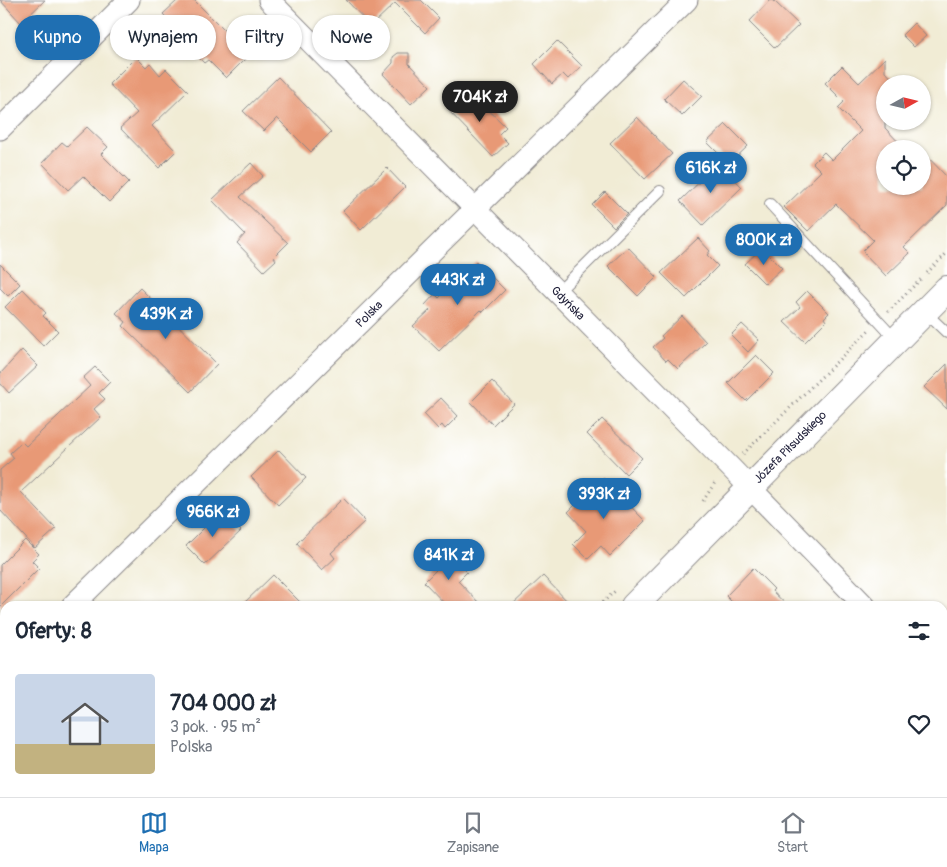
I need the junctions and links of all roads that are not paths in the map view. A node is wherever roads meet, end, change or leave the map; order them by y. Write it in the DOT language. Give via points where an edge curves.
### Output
graph roads {
  1 [pos="129,0"];
  2 [pos="269,0"];
  3 [pos="687,0"];
  4 [pos="0,129"];
  5 [pos="660,191"];
  6 [pos="770,204"];
  7 [pos="475,210"];
  8 [pos="947,289"];
  9 [pos="558,292"];
  10 [pos="924,312"];
  11 [pos="947,334"];
  12 [pos="896,340"];
  13 [pos="750,487"];
  14 [pos="77,601"];
  15 [pos="639,601"];
  16 [pos="860,601"];
  1 -- 4 [label="street"];
  2 -- 7 [label="street, Gdyńska"];
  3 -- 7 [label="street, Polska"];
  5 -- 9 [label="lane"];
  6 -- 12 [label="lane"];
  7 -- 9 [label="street, Gdyńska"];
  7 -- 14 [label="street, Polska"];
  8 -- 10 [label="street, Józefa Piłsudskiego"];
  9 -- 13 [label="street, Gdyńska"];
  10 -- 11 [label="lane"];
  10 -- 12 [label="street, Józefa Piłsudskiego"];
  12 -- 13 [label="street, Józefa Piłsudskiego"];
  13 -- 15 [label="street, Józefa Piłsudskiego"];
  13 -- 16 [label="street, Gdyńska"];
}
